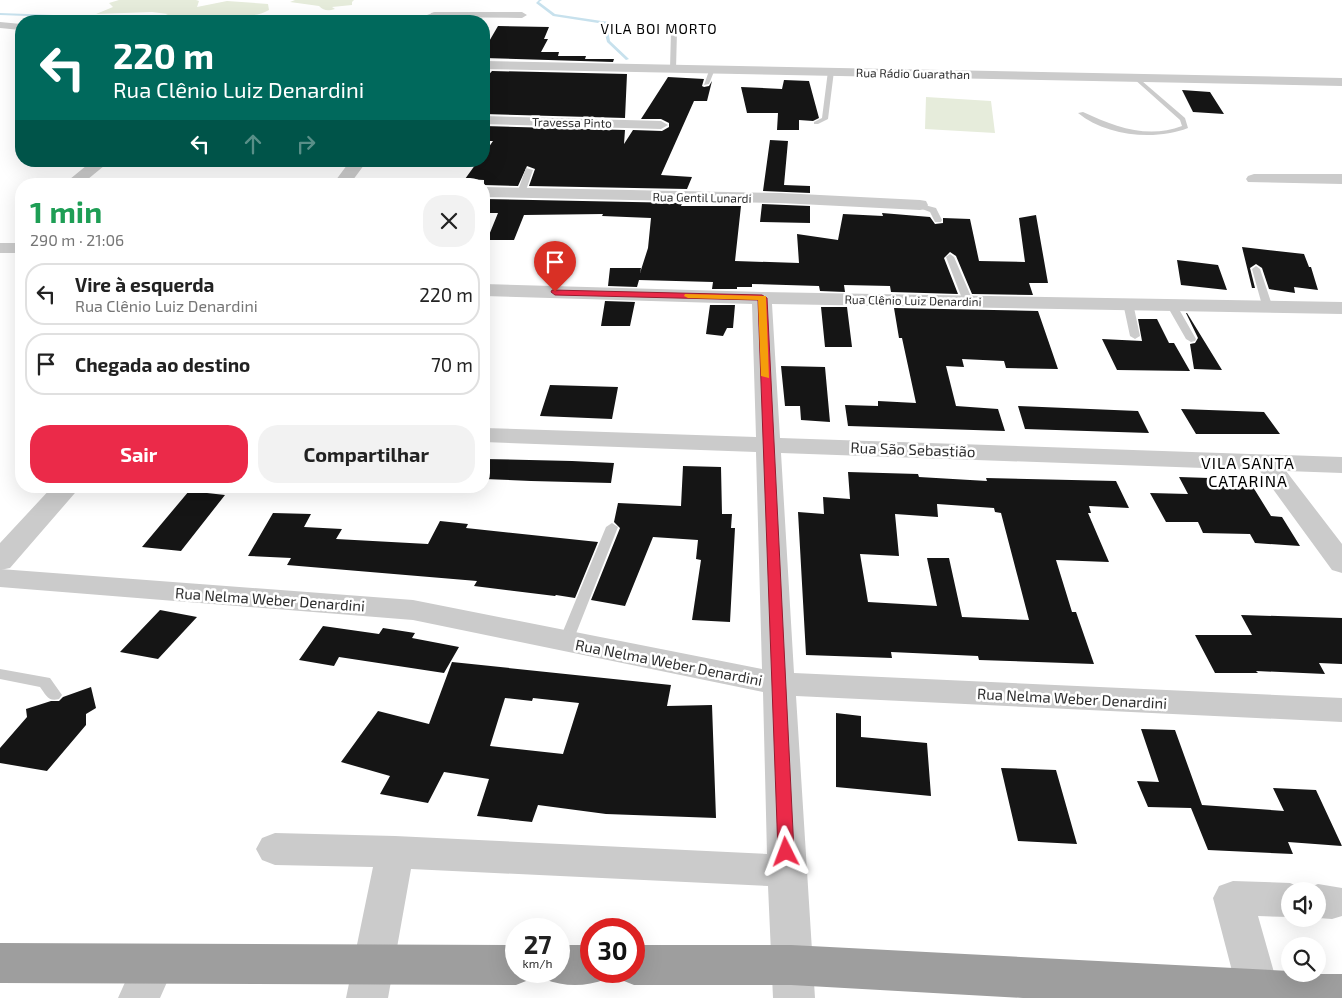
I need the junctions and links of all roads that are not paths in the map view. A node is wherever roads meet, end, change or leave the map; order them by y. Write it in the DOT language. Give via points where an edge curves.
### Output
graph roads {
  1 [pos="435,14"];
  2 [pos="522,15"];
  3 [pos="0,25"];
  4 [pos="15,26"];
  5 [pos="674,31"];
  6 [pos="490,66"];
  7 [pos="673,69"];
  8 [pos="712,69"];
  9 [pos="831,72"];
  10 [pos="1136,77"];
  11 [pos="1342,82"];
  12 [pos="706,84"];
  13 [pos="1080,113"];
  14 [pos="490,120"];
  15 [pos="816,123"];
  16 [pos="661,124"];
  17 [pos="94,167"];
  18 [pos="354,167"];
  19 [pos="529,170"];
  20 [pos="80,178"];
  21 [pos="346,178"];
  22 [pos="1254,179"];
  23 [pos="1342,179"];
  24 [pos="490,192"];
  25 [pos="521,193"];
  26 [pos="920,205"];
  27 [pos="938,220"];
  28 [pos="0,248"];
  29 [pos="15,248"];
  30 [pos="950,257"];
  31 [pos="1256,269"];
  32 [pos="490,290"];
  33 [pos="762,298"];
  34 [pos="968,301"];
  35 [pos="1128,303"];
  36 [pos="1171,304"];
  37 [pos="1267,305"];
  38 [pos="1342,308"];
  39 [pos="1135,336"];
  40 [pos="1191,339"];
  41 [pos="490,435"];
  42 [pos="768,444"];
  43 [pos="1267,463"];
  44 [pos="1342,465"];
  45 [pos="62,493"];
  46 [pos="612,527"];
  47 [pos="0,561"];
  48 [pos="1342,564"];
  49 [pos="0,578"];
  50 [pos="566,641"];
  51 [pos="0,674"];
  52 [pos="779,684"];
  53 [pos="54,695"];
  54 [pos="1342,710"];
  55 [pos="275,849"];
  56 [pos="395,852"];
  57 [pos="787,871"];
  58 [pos="1281,900"];
  59 [pos="0,963"];
  60 [pos="505,966"];
  61 [pos="645,966"];
  62 [pos="147,981"];
  63 [pos="792,981"];
  64 [pos="371,982"];
  65 [pos="1258,990"];
  66 [pos="1342,994"];
  1 -- 2 [label="street"];
  3 -- 4 [label="street"];
  5 -- 7 [label="lane"];
  6 -- 7 [label="street, Rua Rádio Guarathan"];
  7 -- 8 [label="street, Rua Rádio Guarathan"];
  8 -- 9 [label="street, Rua Rádio Guarathan"];
  8 -- 12 [label="lane"];
  9 -- 10 [label="street, Rua Rádio Guarathan"];
  9 -- 15 [label="lane" via="825,118"];
  10 -- 11 [label="street, Rua Rádio Guarathan"];
  10 -- 13 [label="lane" via="1183,120 1186,127 1177,131 1123,132"];
  14 -- 16 [label="street, Travessa Pinto"];
  17 -- 20 [label="street"];
  18 -- 21 [label="street"];
  19 -- 25 [label="lane"];
  22 -- 23 [label="street"];
  24 -- 25 [label="street, Rua Gentil Lunardi"];
  25 -- 26 [label="street, Rua Gentil Lunardi" via="780,198"];
  26 -- 27 [label="lane" via="933,210"];
  28 -- 29 [label="street"];
  30 -- 34 [label="lane"];
  31 -- 37 [label="lane"];
  32 -- 33 [label="street, Rua Clênio Luiz Denardini"];
  33 -- 34 [label="street, Rua Clênio Luiz Denardini"];
  33 -- 42 [label="street"];
  34 -- 35 [label="street, Rua Clênio Luiz Denardini"];
  35 -- 36 [label="street, Rua Clênio Luiz Denardini"];
  35 -- 39 [label="lane"];
  36 -- 37 [label="street, Rua Clênio Luiz Denardini"];
  36 -- 40 [label="lane"];
  37 -- 38 [label="street, Rua Clênio Luiz Denardini"];
  41 -- 42 [label="street, Rua São Sebastião"];
  42 -- 43 [label="street, Rua São Sebastião"];
  42 -- 52 [label="street"];
  43 -- 44 [label="street, Rua São Sebastião"];
  43 -- 48 [label="street"];
  45 -- 47 [label="street"];
  46 -- 50 [label="lane"];
  49 -- 50 [label="street, Rua Nelma Weber Denardini" via="413,610"];
  50 -- 52 [label="street, Rua Nelma Weber Denardini"];
  51 -- 53 [label="lane" via="45,682"];
  52 -- 54 [label="street, Rua Nelma Weber Denardini"];
  52 -- 57 [label="street"];
  55 -- 56 [label="street"];
  56 -- 57 [label="street"];
  56 -- 64 [label="street"];
  57 -- 63 [label="street"];
  58 -- 65 [label="street" via="1233,898"];
  59 -- 62 [label="highway"];
  60 -- 64 [label="highway"];
  61 -- 63 [label="highway"];
  62 -- 64 [label="highway"];
  63 -- 65 [label="highway"];
  65 -- 66 [label="highway"];
}
